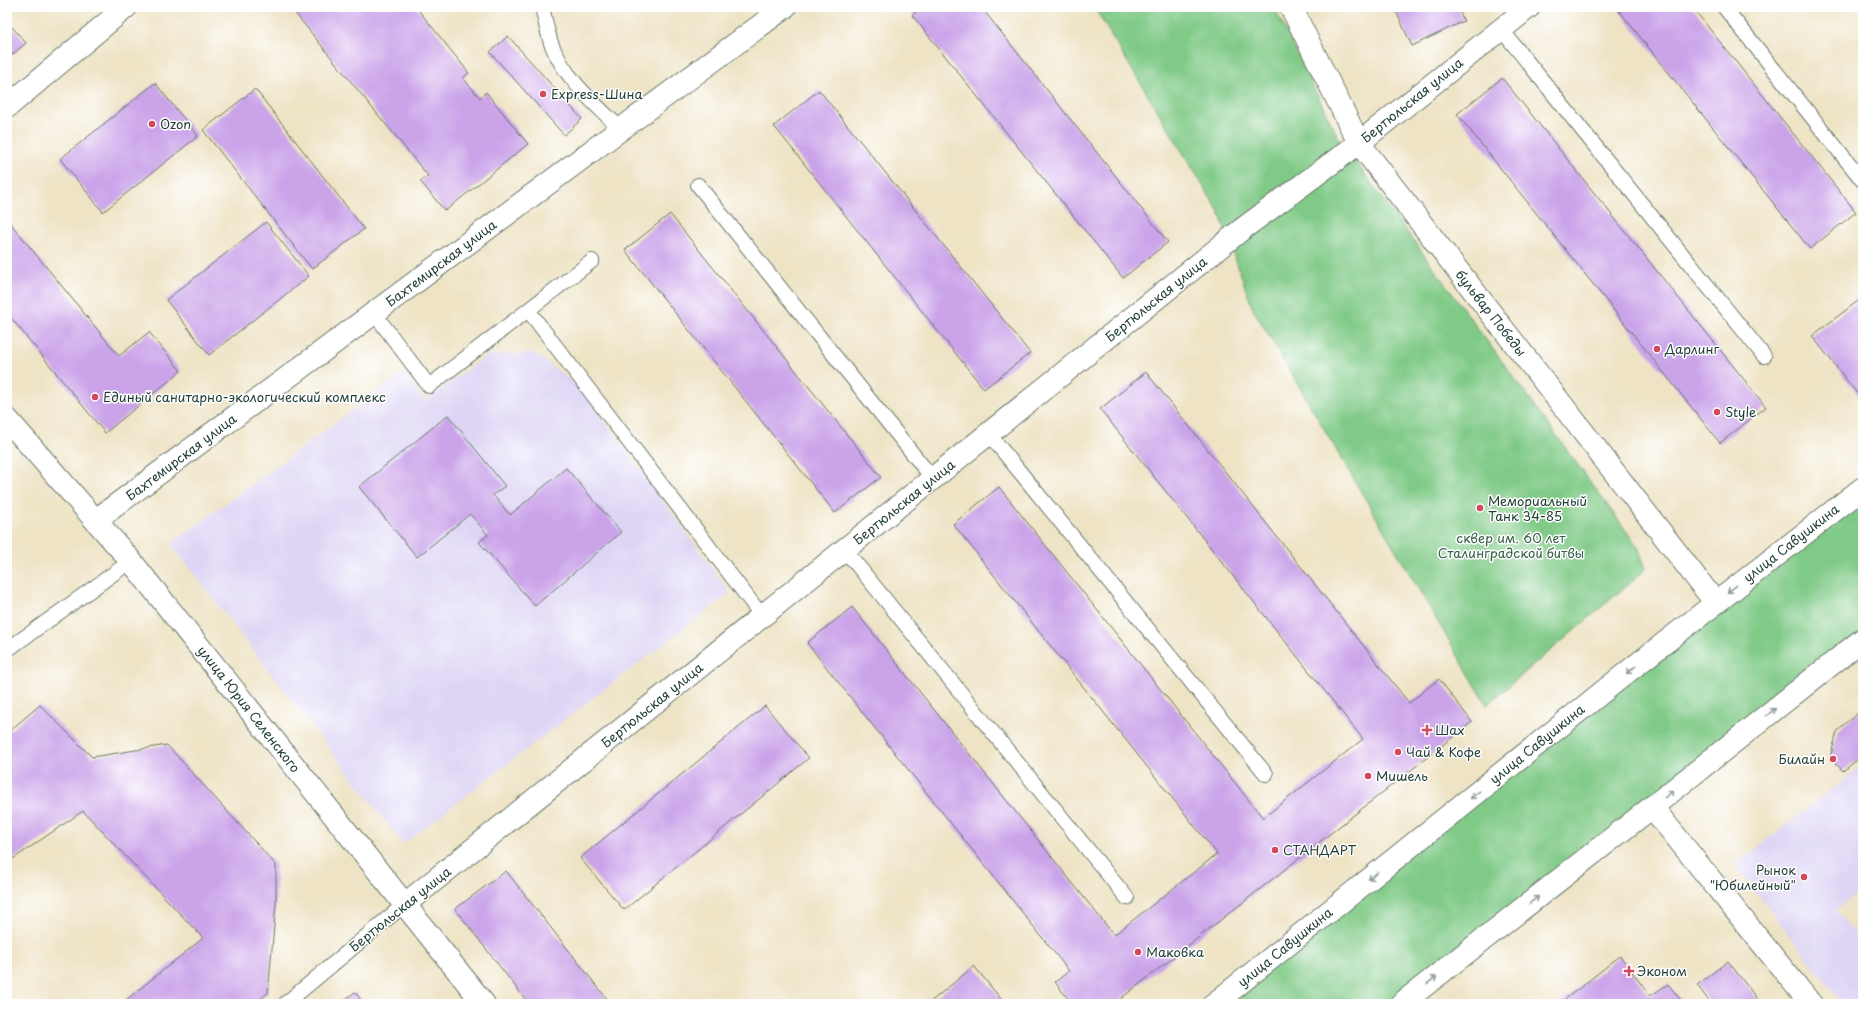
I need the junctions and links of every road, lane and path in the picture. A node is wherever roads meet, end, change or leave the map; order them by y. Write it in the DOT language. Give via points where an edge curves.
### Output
graph roads {
  1 [pos="126,7"];
  2 [pos="542,7"];
  3 [pos="785,7"];
  4 [pos="1291,7"];
  5 [pos="1529,7"];
  6 [pos="1724,7"];
  7 [pos="1501,29"];
  8 [pos="7,107"];
  9 [pos="621,129"];
  10 [pos="1359,143"];
  11 [pos="1863,181"];
  12 [pos="698,185"];
  13 [pos="592,261"];
  14 [pos="528,310"];
  15 [pos="374,313"];
  16 [pos="1764,356"];
  17 [pos="7,419"];
  18 [pos="989,434"];
  19 [pos="933,479"];
  20 [pos="1863,488"];
  21 [pos="96,520"];
  22 [pos="845,550"];
  23 [pos="131,561"];
  24 [pos="1715,602"];
  25 [pos="762,616"];
  26 [pos="1863,638"];
  27 [pos="7,650"];
  28 [pos="1266,774"];
  29 [pos="1652,807"];
  30 [pos="1127,898"];
  31 [pos="405,904"];
  32 [pos="285,1004"];
  33 [pos="484,1004"];
  34 [pos="1214,1004"];
  35 [pos="1401,1004"];
  36 [pos="1811,1004"];
  1 -- 8 [label="main road"];
  2 -- 9 [label="lane" via="552,44 567,73"];
  3 -- 9 [label="main road, Бахтемирская улица"];
  4 -- 10 [label="main road, бульвар Победы"];
  5 -- 7 [label="main road, Бертюльская улица"];
  6 -- 11 [label="lane"];
  7 -- 10 [label="main road, Бертюльская улица"];
  7 -- 16 [label="lane"];
  9 -- 15 [label="main road, Бахтемирская улица"];
  10 -- 18 [label="main road, Бертюльская улица" via="1242,230"];
  10 -- 24 [label="main road, бульвар Победы"];
  12 -- 19 [label="lane"];
  13 -- 14 [label="lane"];
  14 -- 15 [label="lane" via="429,386"];
  14 -- 25 [label="lane"];
  15 -- 21 [label="main road, Бахтемирская улица"];
  17 -- 21 [label="main road, улица Юрия Селенского"];
  18 -- 19 [label="main road, Бертюльская улица"];
  18 -- 28 [label="lane"];
  19 -- 22 [label="main road, Бертюльская улица"];
  20 -- 24 [label="main road, улица Савушкина, one-way"];
  21 -- 23 [label="main road, улица Юрия Селенского"];
  22 -- 25 [label="main road, Бертюльская улица"];
  22 -- 30 [label="lane"];
  23 -- 27 [label="lane"];
  23 -- 31 [label="main road, улица Юрия Селенского"];
  24 -- 34 [label="main road, улица Савушкина, one-way"];
  25 -- 31 [label="main road, Бертюльская улица"];
  29 -- 26 [label="main road, one-way"];
  35 -- 29 [label="main road, one-way"];
  29 -- 36 [label="main road"];
  31 -- 32 [label="lane, Бертюльская улица"];
  31 -- 33 [label="main road, улица Юрия Селенского"];
}
